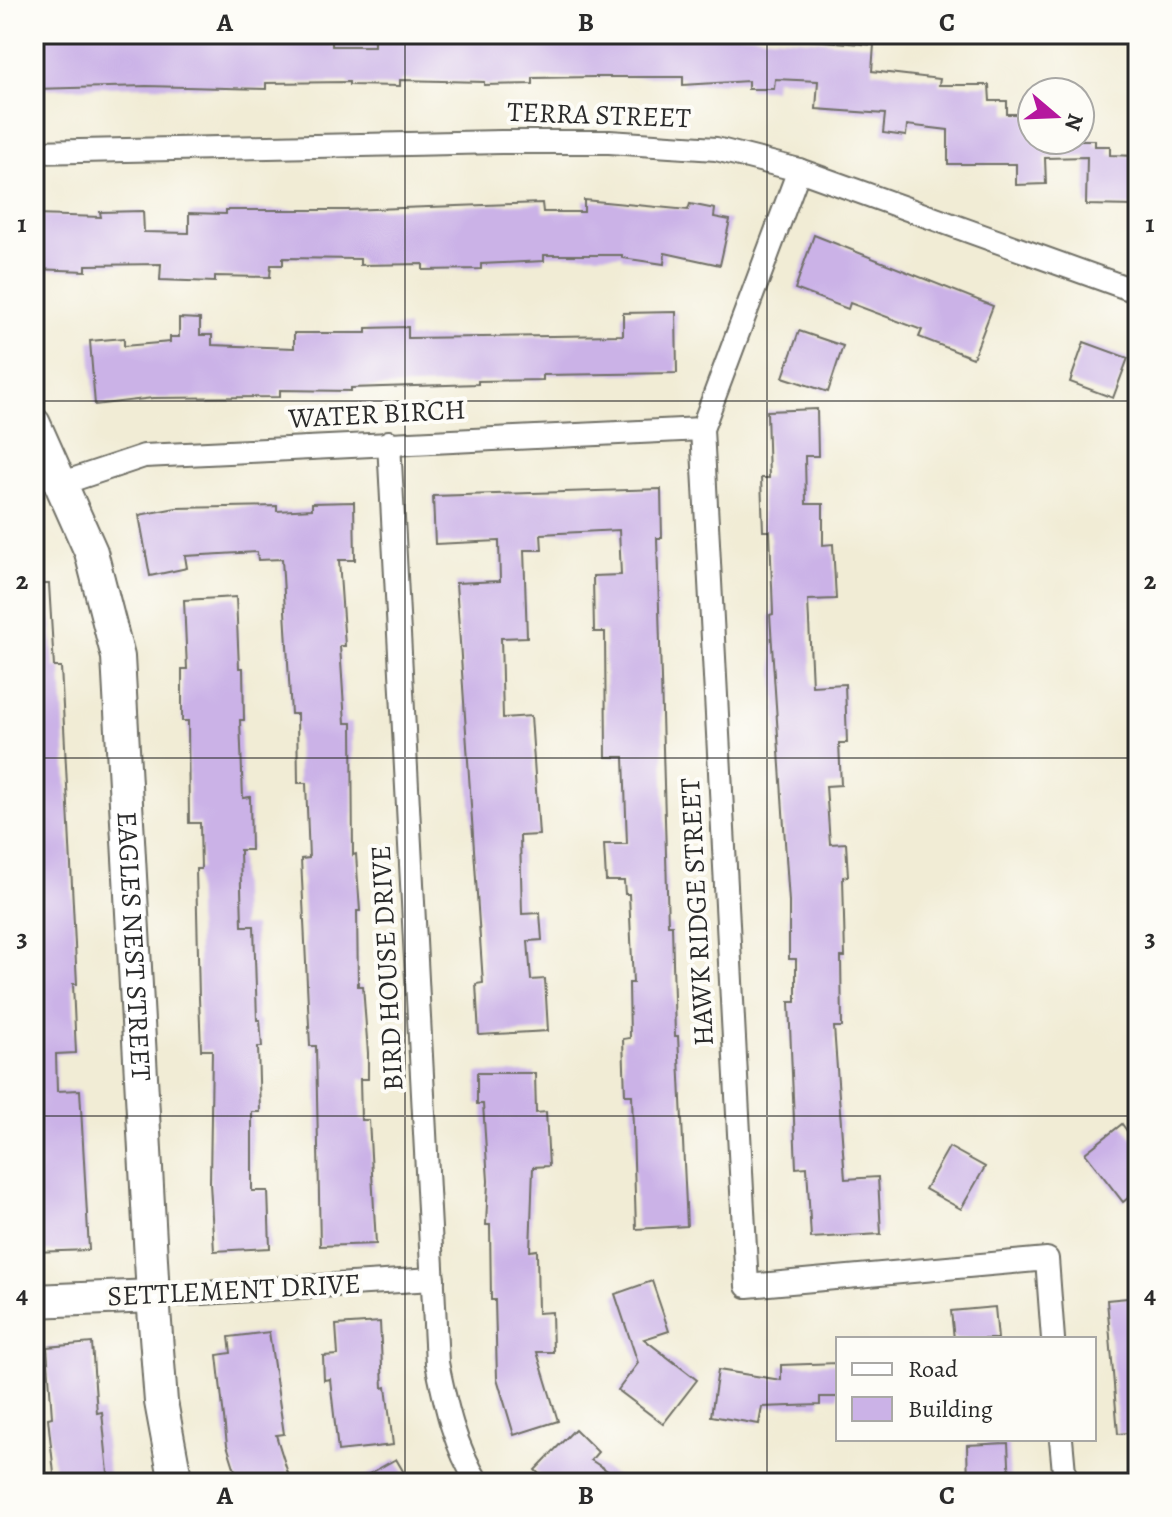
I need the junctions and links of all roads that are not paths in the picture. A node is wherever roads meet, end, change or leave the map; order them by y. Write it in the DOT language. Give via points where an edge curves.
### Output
graph roads {
  1 [pos="34,152"];
  2 [pos="799,170"];
  3 [pos="1138,292"];
  4 [pos="34,424"];
  5 [pos="702,429"];
  6 [pos="389,442"];
  7 [pos="60,484"];
  8 [pos="433,1279"];
  9 [pos="153,1296"];
  10 [pos="34,1301"];
  11 [pos="1053,1337"];
  12 [pos="1061,1441"];
  13 [pos="176,1483"];
  14 [pos="478,1483"];
  15 [pos="1065,1483"];
  1 -- 2 [label="street, TERRA STREET" via="609,142 716,149"];
  2 -- 3 [label="street, TERRA STREET"];
  2 -- 5 [label="street, HAWK RIDGE STREET"];
  4 -- 7 [label="street, EAGLES NEST STREET"];
  5 -- 6 [label="street, WATER BIRCH"];
  5 -- 11 [label="street, HAWK RIDGE STREET" via="747,1286 1047,1259"];
  6 -- 7 [label="street, WATER BIRCH" via="144,456"];
  6 -- 8 [label="street, BIRD HOUSE DRIVE"];
  7 -- 9 [label="street, EAGLES NEST STREET" via="91,552 121,682"];
  8 -- 9 [label="street, SETTLEMENT DRIVE"];
  8 -- 14 [label="street, BIRD HOUSE DRIVE" via="437,1363 450,1424 461,1457"];
  9 -- 10 [label="street, SETTLEMENT DRIVE"];
  9 -- 13 [label="street, EAGLES NEST STREET" via="161,1402"];
  12 -- 15 [label="street"];
}
